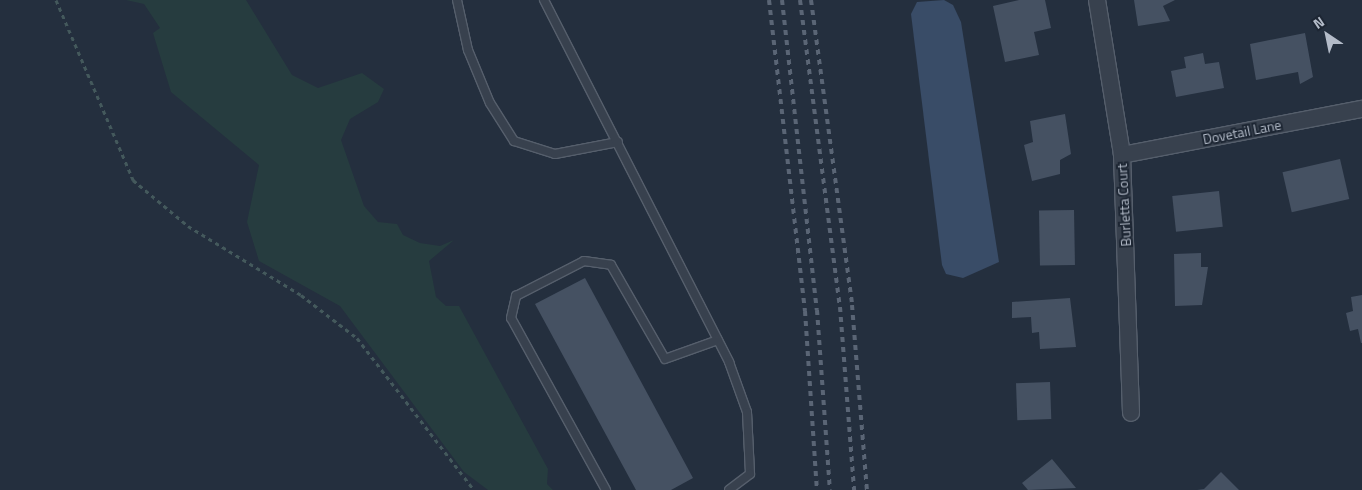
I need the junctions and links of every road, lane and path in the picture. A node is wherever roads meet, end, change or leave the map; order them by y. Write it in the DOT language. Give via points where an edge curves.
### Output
graph roads {
  1 [pos="56,0"];
  2 [pos="457,0"];
  3 [pos="544,0"];
  4 [pos="1097,0"];
  5 [pos="1362,109"];
  6 [pos="618,142"];
  7 [pos="1122,155"];
  8 [pos="718,340"];
  9 [pos="1131,412"];
  10 [pos="474,490"];
  11 [pos="606,490"];
  12 [pos="729,490"];
  1 -- 10 [label="path" via="133,180 188,226 301,296 357,338"];
  2 -- 6 [label="lane" via="468,50 490,103 514,141 555,154"];
  3 -- 6 [label="lane"];
  4 -- 7 [label="street, Burletta Court"];
  5 -- 7 [label="street, Dovetail Lane"];
  6 -- 8 [label="lane"];
  7 -- 9 [label="street, Burletta Court"];
  8 -- 11 [label="lane" via="666,359 610,265 584,261 516,296 512,318"];
  8 -- 12 [label="lane" via="747,412 750,474"];
}
